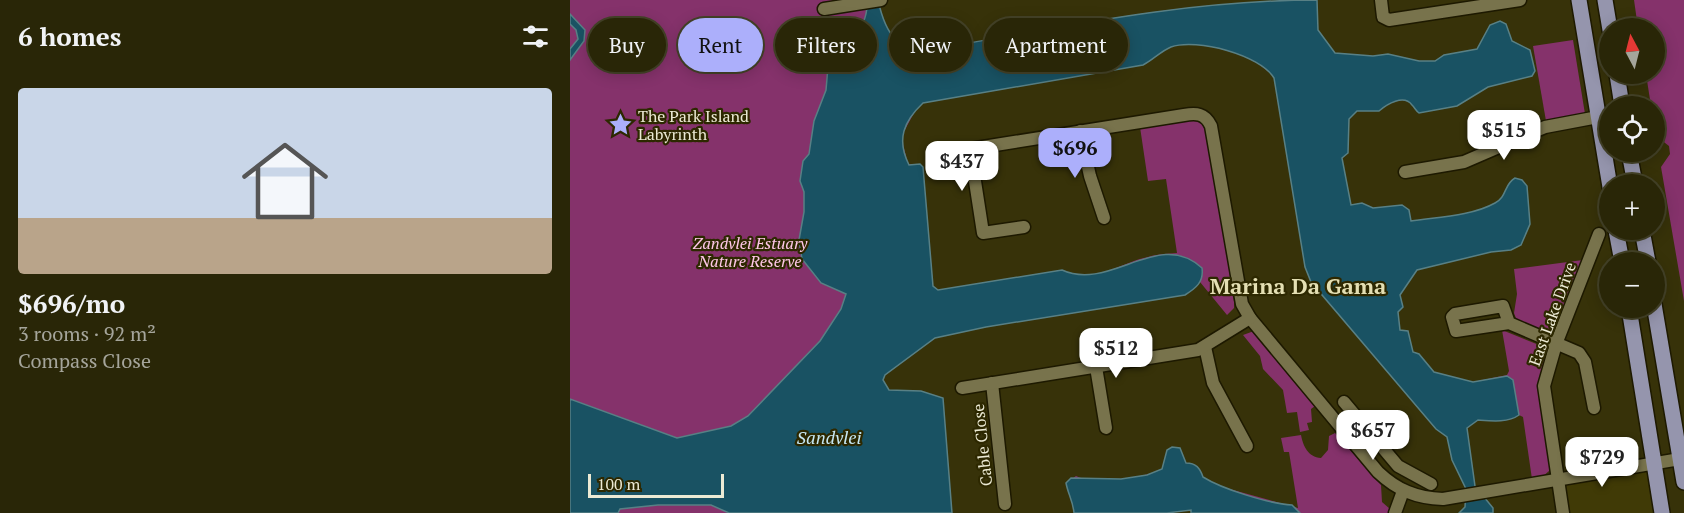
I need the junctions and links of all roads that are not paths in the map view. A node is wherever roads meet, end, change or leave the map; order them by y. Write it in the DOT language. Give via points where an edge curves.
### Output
graph roads {
  1 [pos="881,0"];
  2 [pos="1381,0"];
  3 [pos="1520,0"];
  4 [pos="1579,0"];
  5 [pos="1605,0"];
  6 [pos="824,9"];
  7 [pos="1608,18"];
  8 [pos="1598,117"];
  9 [pos="1080,131"];
  10 [pos="970,149"];
  11 [pos="945,153"];
  12 [pos="1405,172"];
  13 [pos="1608,174"];
  14 [pos="1104,218"];
  15 [pos="1024,227"];
  16 [pos="1599,234"];
  17 [pos="1250,318"];
  18 [pos="1631,318"];
  19 [pos="1656,318"];
  20 [pos="1509,323"];
  21 [pos="1556,344"];
  22 [pos="1205,347"];
  23 [pos="1096,367"];
  24 [pos="992,383"];
  25 [pos="962,388"];
  26 [pos="1344,402"];
  27 [pos="1594,408"];
  28 [pos="1106,428"];
  29 [pos="1247,446"];
  30 [pos="1680,459"];
  31 [pos="1654,464"];
  32 [pos="1398,466"];
  33 [pos="1387,480"];
  34 [pos="1558,480"];
  35 [pos="1684,482"];
  36 [pos="1431,484"];
  37 [pos="1403,491"];
  38 [pos="1005,504"];
  39 [pos="1395,513"];
  40 [pos="1563,513"];
  41 [pos="1662,513"];
  1 -- 6 [label="street"];
  2 -- 3 [label="street" via="1383,17 1389,20"];
  4 -- 8 [label="main road"];
  5 -- 7 [label="main road"];
  8 -- 12 [label="street" via="1537,129 1464,162"];
  8 -- 13 [label="main road"];
  9 -- 10 [label="street"];
  9 -- 14 [label="street"];
  9 -- 17 [label="street" via="1201,114 1211,126 1238,290"];
  10 -- 11 [label="street"];
  10 -- 15 [label="street" via="983,231 986,234"];
  16 -- 21 [label="street, East Lake Drive"];
  17 -- 22 [label="street"];
  17 -- 33 [label="street"];
  18 -- 31 [label="main road"];
  19 -- 30 [label="main road"];
  20 -- 21 [label="street"];
  21 -- 27 [label="street" via="1583,358"];
  21 -- 34 [label="street, East Lake Drive" via="1544,392"];
  22 -- 23 [label="street"];
  22 -- 29 [label="street" via="1213,383"];
  23 -- 24 [label="street"];
  23 -- 28 [label="street"];
  24 -- 25 [label="street"];
  24 -- 38 [label="street, Cable Close"];
  26 -- 32 [label="street"];
  30 -- 31 [label="street"];
  30 -- 35 [label="main road"];
  31 -- 34 [label="street"];
  31 -- 41 [label="main road"];
  32 -- 33 [label="street"];
  32 -- 36 [label="street"];
  33 -- 37 [label="street"];
  34 -- 37 [label="street" via="1459,497 1428,498"];
  34 -- 40 [label="street, East Lake Drive"];
  37 -- 39 [label="street"];
}
